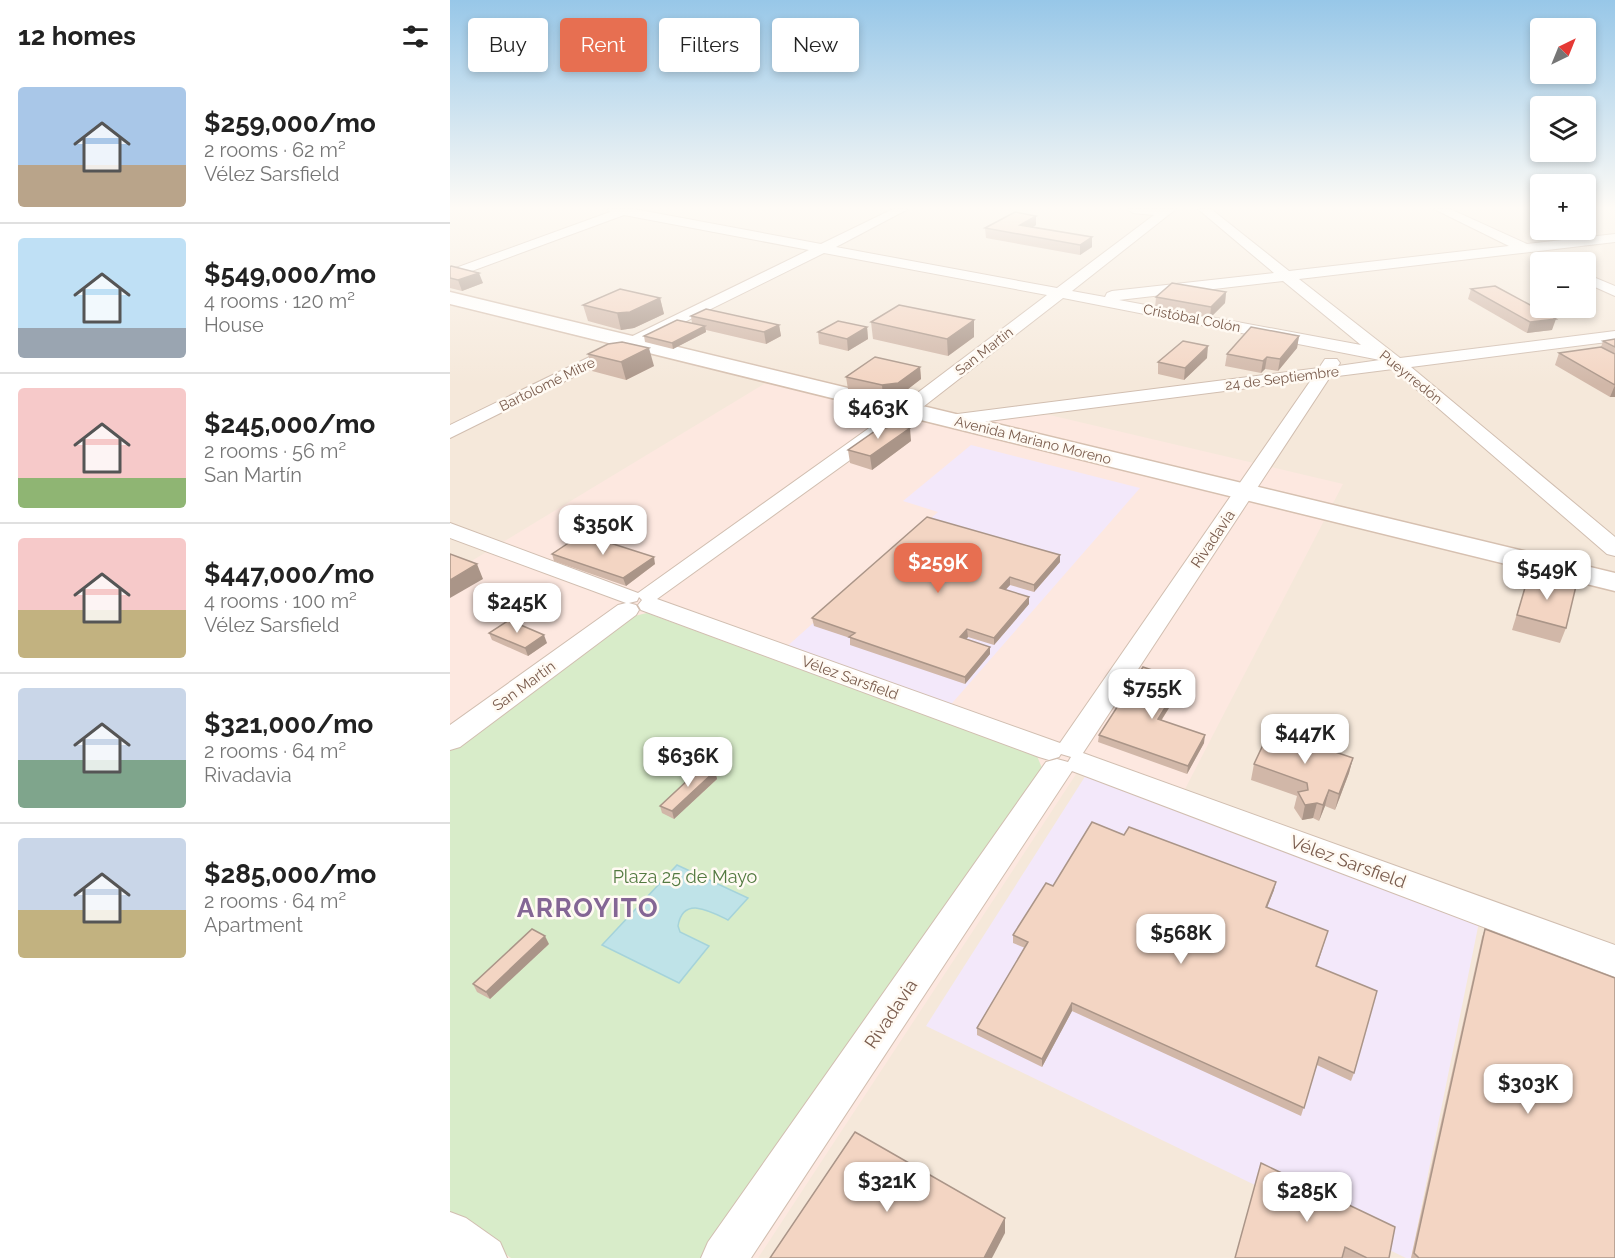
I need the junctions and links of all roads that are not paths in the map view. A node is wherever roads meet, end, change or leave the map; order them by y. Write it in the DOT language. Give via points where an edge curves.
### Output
graph roads {
  1 [pos="469,268"];
  2 [pos="782,268"];
  3 [pos="926,268"];
  4 [pos="1092,268"];
  5 [pos="1276,268"];
  6 [pos="1350,268"];
  7 [pos="450,275"];
  8 [pos="1285,275"];
  9 [pos="1596,283"];
  10 [pos="1615,292"];
  11 [pos="1059,293"];
  12 [pos="450,298"];
  13 [pos="1087,298"];
  14 [pos="1615,336"];
  15 [pos="1348,339"];
  16 [pos="630,343"];
  17 [pos="1390,359"];
  18 [pos="1325,373"];
  19 [pos="908,410"];
  20 [pos="949,420"];
  21 [pos="450,432"];
  22 [pos="1245,492"];
  23 [pos="450,530"];
  24 [pos="1615,549"];
  25 [pos="1615,582"];
  26 [pos="639,601"];
  27 [pos="450,740"];
  28 [pos="1065,758"];
  29 [pos="1615,961"];
  30 [pos="450,1234"];
  31 [pos="484,1258"];
  32 [pos="724,1258"];
  1 -- 7 [label="street"];
  2 -- 16 [label="street, Bartolomé Mitre"];
  3 -- 11 [label="street, Cristóbal Colón"];
  4 -- 11 [label="street, San Martín"];
  5 -- 8 [label="street, Pueyrredón"];
  6 -- 8 [label="street"];
  8 -- 13 [label="street"];
  8 -- 15 [label="street, Pueyrredón"];
  9 -- 10 [label="street"];
  11 -- 13 [label="street, Cristóbal Colón"];
  11 -- 19 [label="street, San Martín"];
  12 -- 16 [label="main road, Avenida Mariano Moreno"];
  13 -- 15 [label="street, Cristóbal Colón"];
  14 -- 17 [label="street, 24 de Septiembre"];
  15 -- 17 [label="street, Pueyrredón"];
  15 -- 18 [label="street, Rivadavia"];
  16 -- 19 [label="main road, Avenida Mariano Moreno"];
  16 -- 21 [label="street, Bartolomé Mitre"];
  17 -- 18 [label="street, 24 de Septiembre"];
  17 -- 24 [label="street, Pueyrredón"];
  18 -- 20 [label="street, 24 de Septiembre"];
  18 -- 22 [label="street, Rivadavia"];
  19 -- 20 [label="main road, Avenida Mariano Moreno"];
  19 -- 26 [label="street, San Martín"];
  20 -- 22 [label="main road, Avenida Mariano Moreno"];
  22 -- 25 [label="main road, Avenida Mariano Moreno"];
  22 -- 28 [label="street, Rivadavia"];
  23 -- 26 [label="street, Vélez Sarsfield"];
  26 -- 27 [label="street, San Martín"];
  26 -- 28 [label="street, Vélez Sarsfield"];
  28 -- 29 [label="street, Vélez Sarsfield"];
  28 -- 32 [label="street, Rivadavia"];
  30 -- 31 [label="street"];
}
